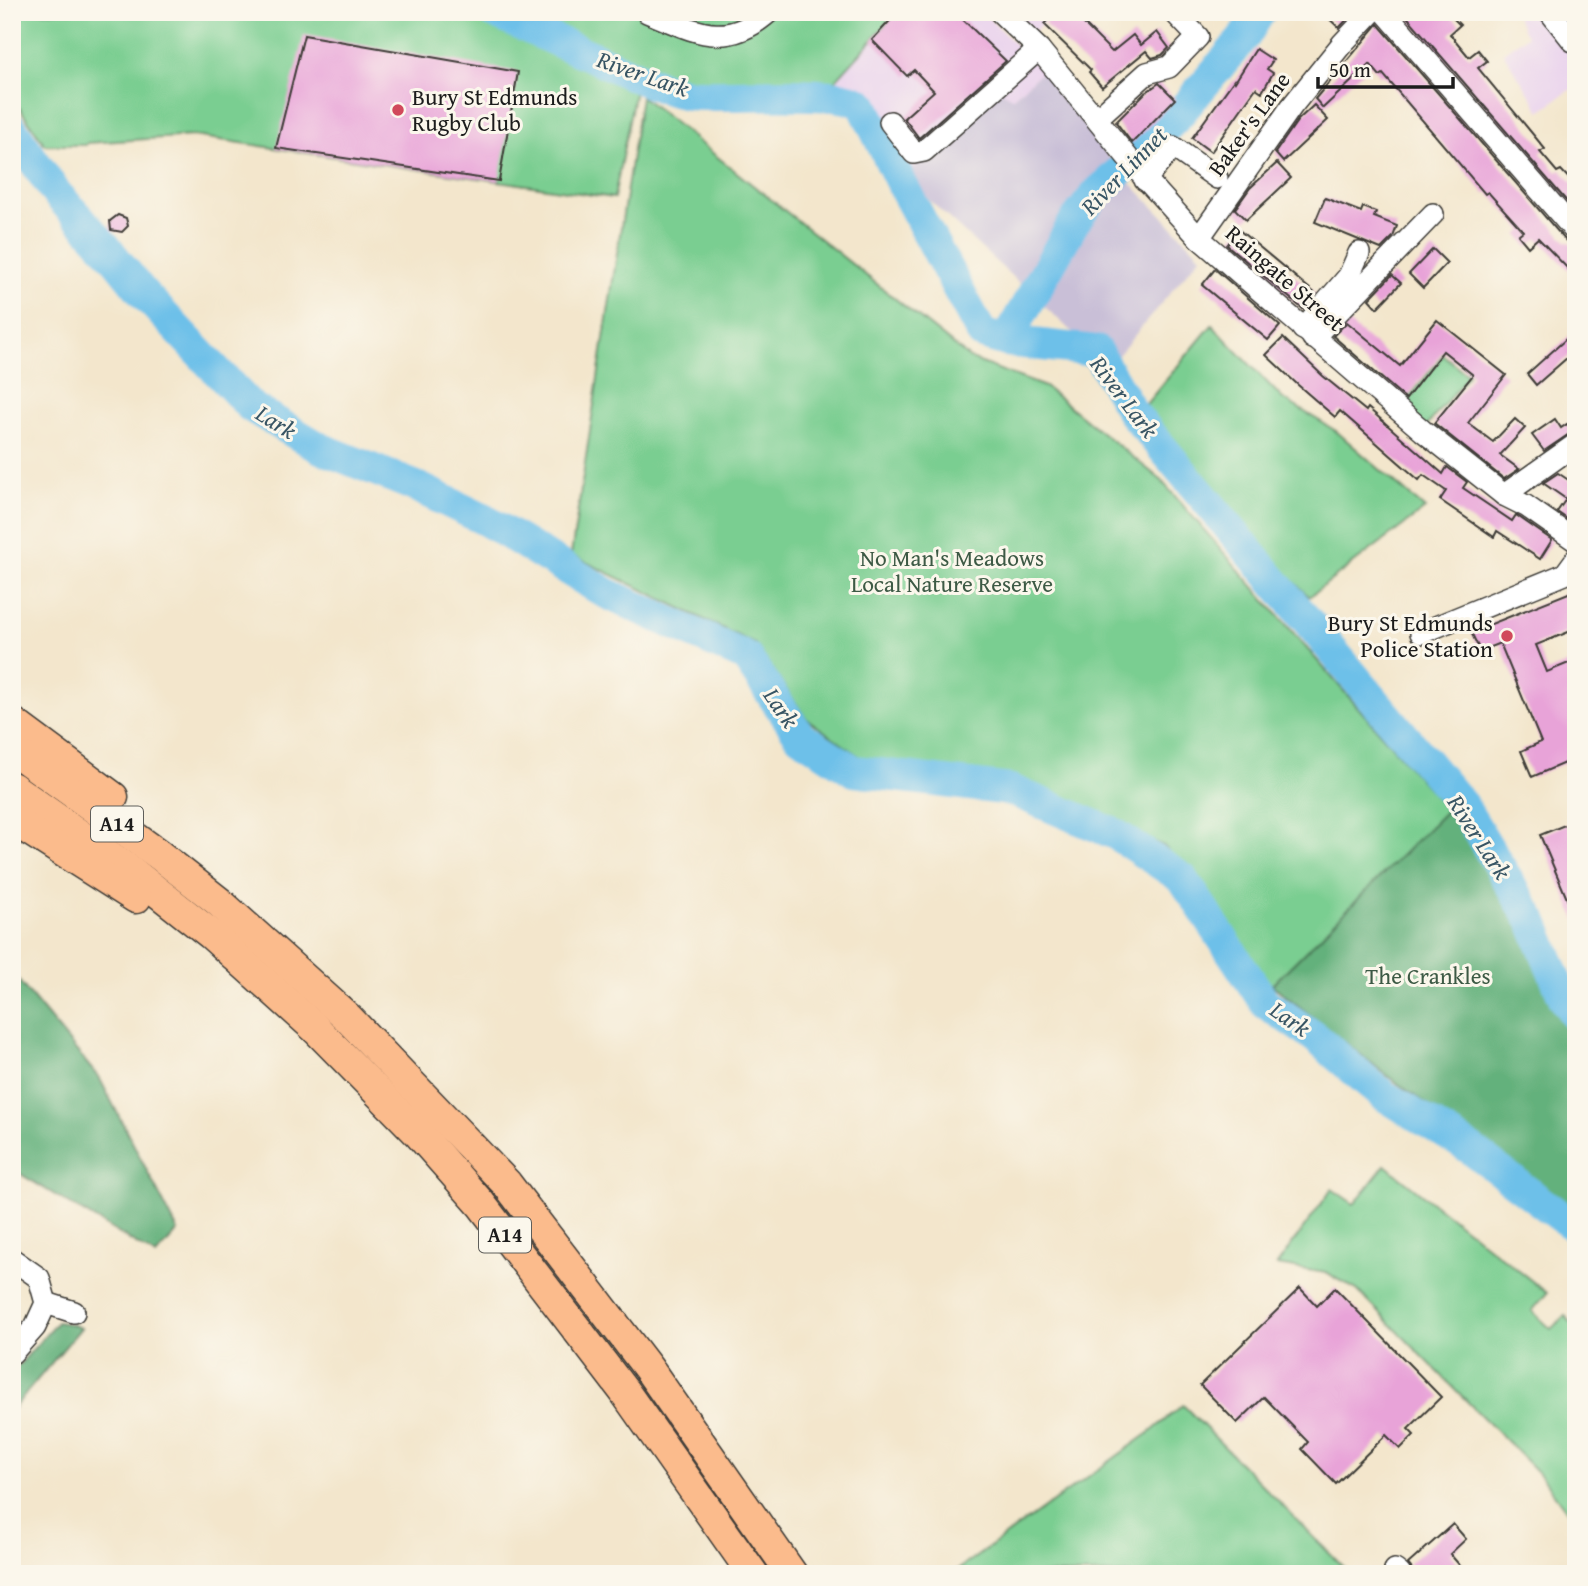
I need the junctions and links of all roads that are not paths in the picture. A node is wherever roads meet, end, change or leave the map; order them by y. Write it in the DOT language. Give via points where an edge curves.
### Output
graph roads {
  1 [pos="647,12"];
  2 [pos="769,12"];
  3 [pos="1000,12"];
  4 [pos="1174,12"];
  5 [pos="1372,12"];
  6 [pos="1385,12"];
  7 [pos="1550,12"];
  8 [pos="1576,39"];
  9 [pos="1039,49"];
  10 [pos="1097,118"];
  11 [pos="890,122"];
  12 [pos="1143,178"];
  13 [pos="1217,178"];
  14 [pos="1433,214"];
  15 [pos="1576,232"];
  16 [pos="1199,238"];
  17 [pos="1359,253"];
  18 [pos="1308,334"];
  19 [pos="1576,444"];
  20 [pos="1504,495"];
  21 [pos="1576,541"];
  22 [pos="1576,559"];
  23 [pos="1421,633"];
  24 [pos="12,722"];
  25 [pos="12,750"];
  26 [pos="12,787"];
  27 [pos="12,819"];
  28 [pos="219,902"];
  29 [pos="212,935"];
  30 [pos="12,1259"];
  31 [pos="46,1303"];
  32 [pos="74,1312"];
  33 [pos="12,1353"];
  34 [pos="753,1574"];
  35 [pos="792,1574"];
  1 -- 2 [label="street" via="704,34 726,35 754,26"];
  3 -- 9 [label="street, Raingate Street"];
  4 -- 10 [label="street" via="1198,37 1169,67 1147,73"];
  5 -- 16 [label="street, Baker's Lane" via="1293,106"];
  6 -- 15 [label="street"];
  7 -- 8 [label="street" via="1573,41"];
  9 -- 10 [label="street, Raingate Street"];
  9 -- 11 [label="street" via="924,151 914,153"];
  10 -- 12 [label="street, Raingate Street"];
  12 -- 13 [label="street" via="1173,147"];
  12 -- 16 [label="street, Raingate Street"];
  14 -- 18 [label="street"];
  16 -- 18 [label="street, Raingate Street"];
  17 -- 18 [label="street" via="1349,276"];
  18 -- 20 [label="street, Raingate Street"];
  19 -- 20 [label="street"];
  20 -- 21 [label="street, Raingate Street"];
  22 -- 23 [label="street" via="1565,574"];
  24 -- 28 [label="highway" via="179,847"];
  25 -- 28 [label="highway, A14"];
  26 -- 29 [label="highway, A14"];
  27 -- 29 [label="highway" via="145,904"];
  28 -- 35 [label="highway, A14" via="348,1018 507,1184 648,1368"];
  29 -- 34 [label="highway, A14" via="315,1028 481,1204 624,1391"];
  30 -- 31 [label="street" via="39,1278"];
  31 -- 32 [label="street"];
  31 -- 33 [label="street" via="35,1327"];
}
